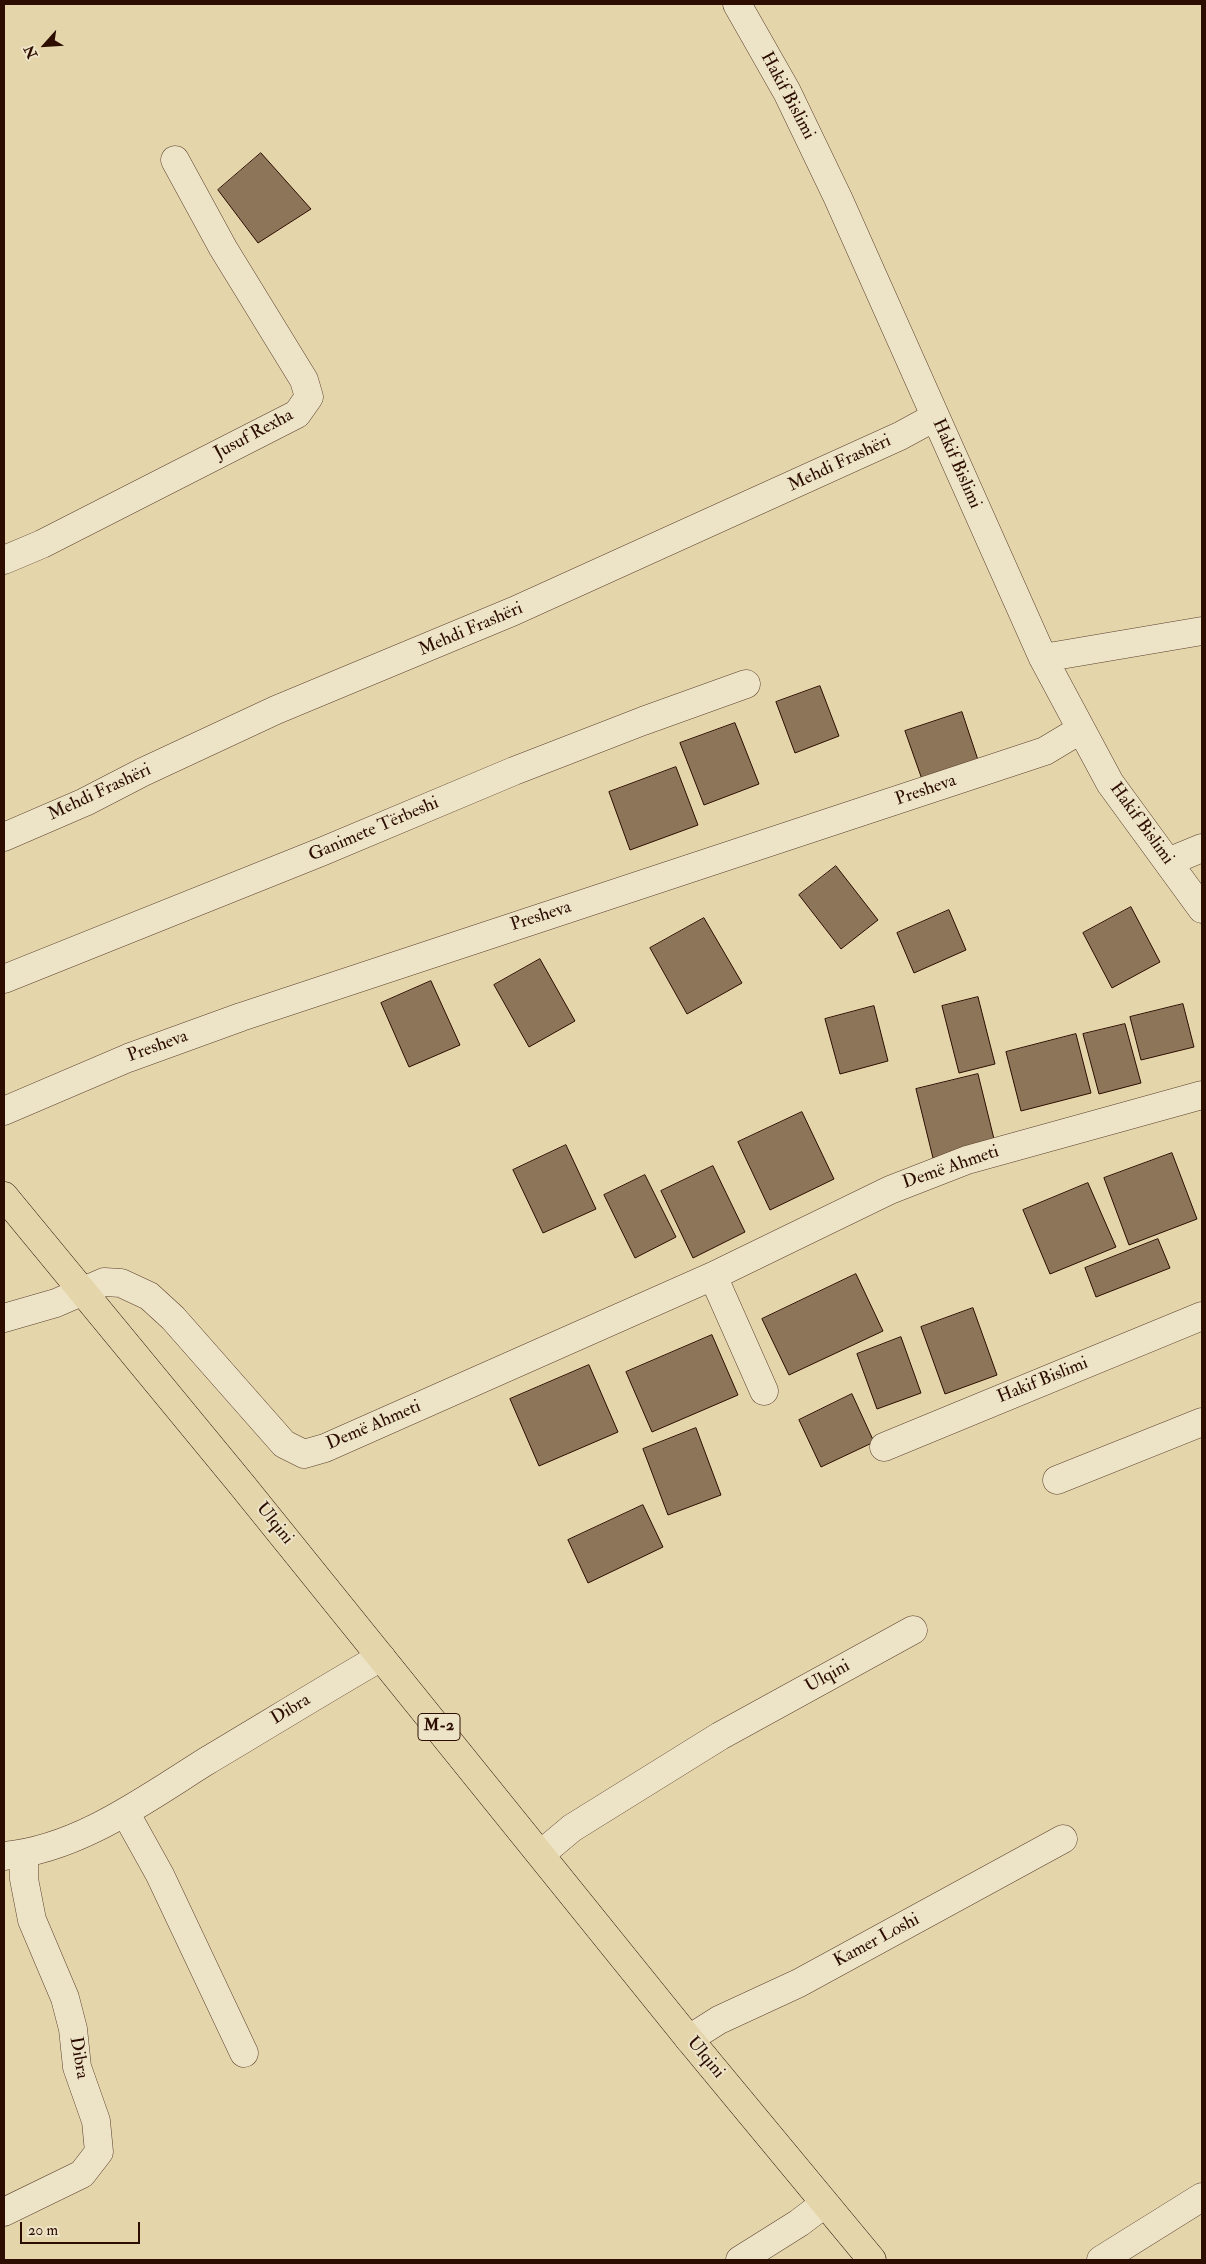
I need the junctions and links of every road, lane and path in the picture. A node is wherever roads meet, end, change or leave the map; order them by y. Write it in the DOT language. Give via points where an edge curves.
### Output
graph roads {
  1 [pos="737,4"];
  2 [pos="175,160"];
  3 [pos="935,417"];
  4 [pos="4,560"];
  5 [pos="1202,631"];
  6 [pos="1043,658"];
  7 [pos="746,684"];
  8 [pos="1080,730"];
  9 [pos="4,837"];
  10 [pos="1202,848"];
  11 [pos="1168,862"];
  12 [pos="1202,909"];
  13 [pos="4,979"];
  14 [pos="1202,1095"];
  15 [pos="4,1111"];
  16 [pos="4,1196"];
  17 [pos="713,1276"];
  18 [pos="81,1291"];
  19 [pos="1202,1316"];
  20 [pos="4,1318"];
  21 [pos="764,1391"];
  22 [pos="1202,1422"];
  23 [pos="884,1447"];
  24 [pos="1057,1480"];
  25 [pos="913,1630"];
  26 [pos="381,1656"];
  27 [pos="125,1812"];
  28 [pos="1063,1839"];
  29 [pos="541,1854"];
  30 [pos="14,1855"];
  31 [pos="689,2039"];
  32 [pos="244,2053"];
  33 [pos="1202,2198"];
  34 [pos="824,2204"];
  35 [pos="4,2212"];
  36 [pos="740,2260"];
  37 [pos="872,2260"];
  38 [pos="1101,2260"];
  1 -- 3 [label="street, Hakif Bislimi" via="787,92 838,198"];
  2 -- 4 [label="street, Jusuf Rexha" via="223,248 304,380 309,397 297,414 42,544"];
  3 -- 6 [label="street, Hakif Bislimi"];
  3 -- 9 [label="street, Mehdi Frashëri" via="637,556 415,654 276,710 85,802"];
  5 -- 6 [label="street"];
  6 -- 8 [label="street, Hakif Bislimi"];
  7 -- 13 [label="street, Ganimete Tërbeshi" via="514,771"];
  8 -- 11 [label="street, Hakif Bislimi" via="1110,783"];
  8 -- 15 [label="street, Presheva" via="1045,751 241,1017 128,1058"];
  10 -- 11 [label="street"];
  11 -- 12 [label="street, Hakif Bislimi"];
  14 -- 17 [label="street, Demë Ahmeti" via="967,1160 890,1190"];
  16 -- 18 [label="main road, Ulqini / M-2"];
  17 -- 18 [label="street, Demë Ahmeti" via="325,1448 304,1454 284,1444 173,1318 149,1296 121,1283 104,1282"];
  17 -- 21 [label="street"];
  18 -- 20 [label="street" via="56,1303"];
  18 -- 26 [label="main road, Ulqini / M-2"];
  19 -- 23 [label="street, Hakif Bislimi"];
  22 -- 24 [label="street"];
  25 -- 29 [label="street, Ulqini" via="720,1736 572,1828"];
  26 -- 27 [label="street, Dibra"];
  26 -- 29 [label="main road, Ulqini / M-2"];
  27 -- 30 [label="street, Dibra" via="72,1839"];
  27 -- 32 [label="street" via="164,1883"];
  28 -- 31 [label="street, Kamer Loshi" via="799,1983 719,2020"];
  29 -- 31 [label="main road, Ulqini / M-2"];
  30 -- 35 [label="street, Dibra" via="24,1879 32,1920 65,1998 79,2073 96,2121 99,2152 82,2174"];
  31 -- 34 [label="main road, Ulqini / M-2"];
  33 -- 38 [label="street"];
  34 -- 36 [label="street"];
  34 -- 37 [label="main road, Ulqini / M-2"];
}
